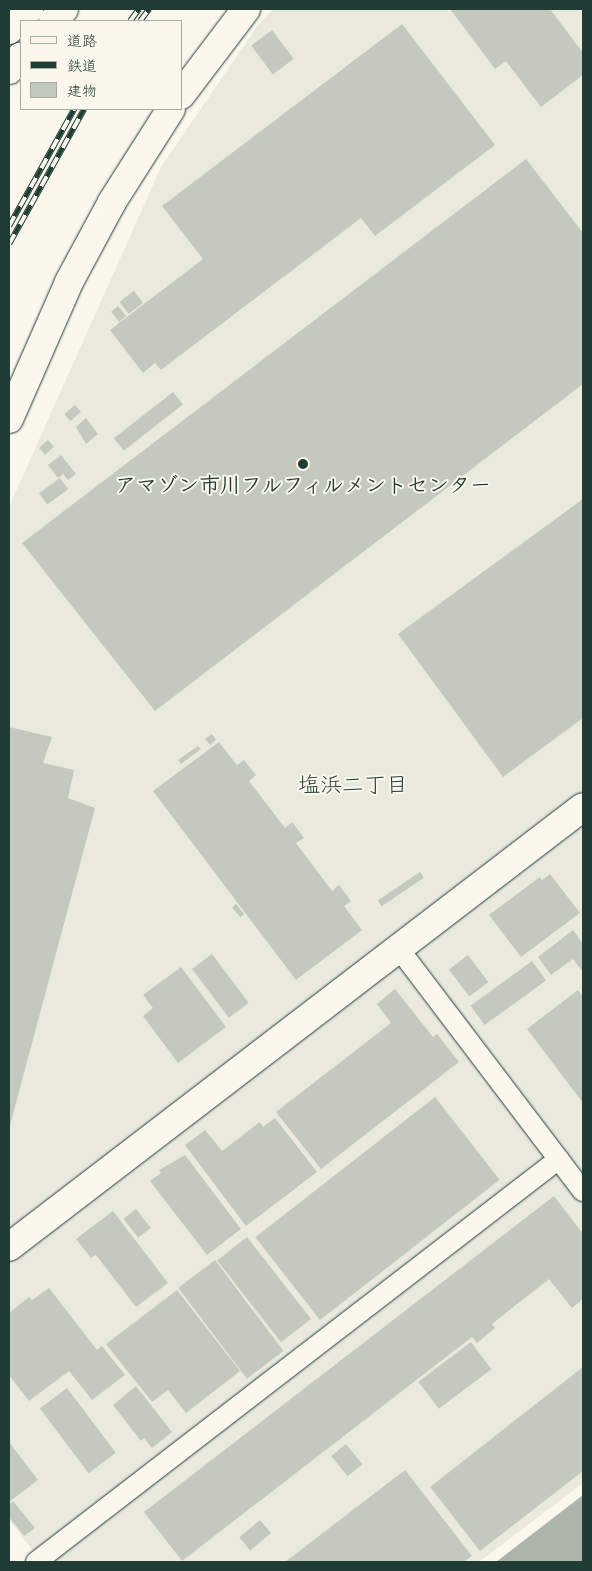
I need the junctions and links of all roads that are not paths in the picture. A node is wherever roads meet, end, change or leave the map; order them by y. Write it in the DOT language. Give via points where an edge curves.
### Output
graph roads {
  1 [pos="28,9"];
  2 [pos="64,9"];
  3 [pos="246,9"];
  4 [pos="54,20"];
  5 [pos="9,30"];
  6 [pos="20,57"];
  7 [pos="9,70"];
  8 [pos="182,94"];
  9 [pos="170,110"];
  10 [pos="9,419"];
  11 [pos="583,807"];
  12 [pos="399,949"];
  13 [pos="560,1159"];
  14 [pos="583,1191"];
  15 [pos="9,1247"];
  16 [pos="36,1562"];
  1 -- 5 [label="main road"];
  2 -- 4 [label="main road"];
  3 -- 8 [label="main road"];
  6 -- 7 [label="main road"];
  9 -- 10 [label="main road" via="112,202 69,282"];
  11 -- 12 [label="main road"];
  12 -- 13 [label="street"];
  12 -- 15 [label="main road"];
  13 -- 14 [label="street"];
  13 -- 16 [label="street"];
}
